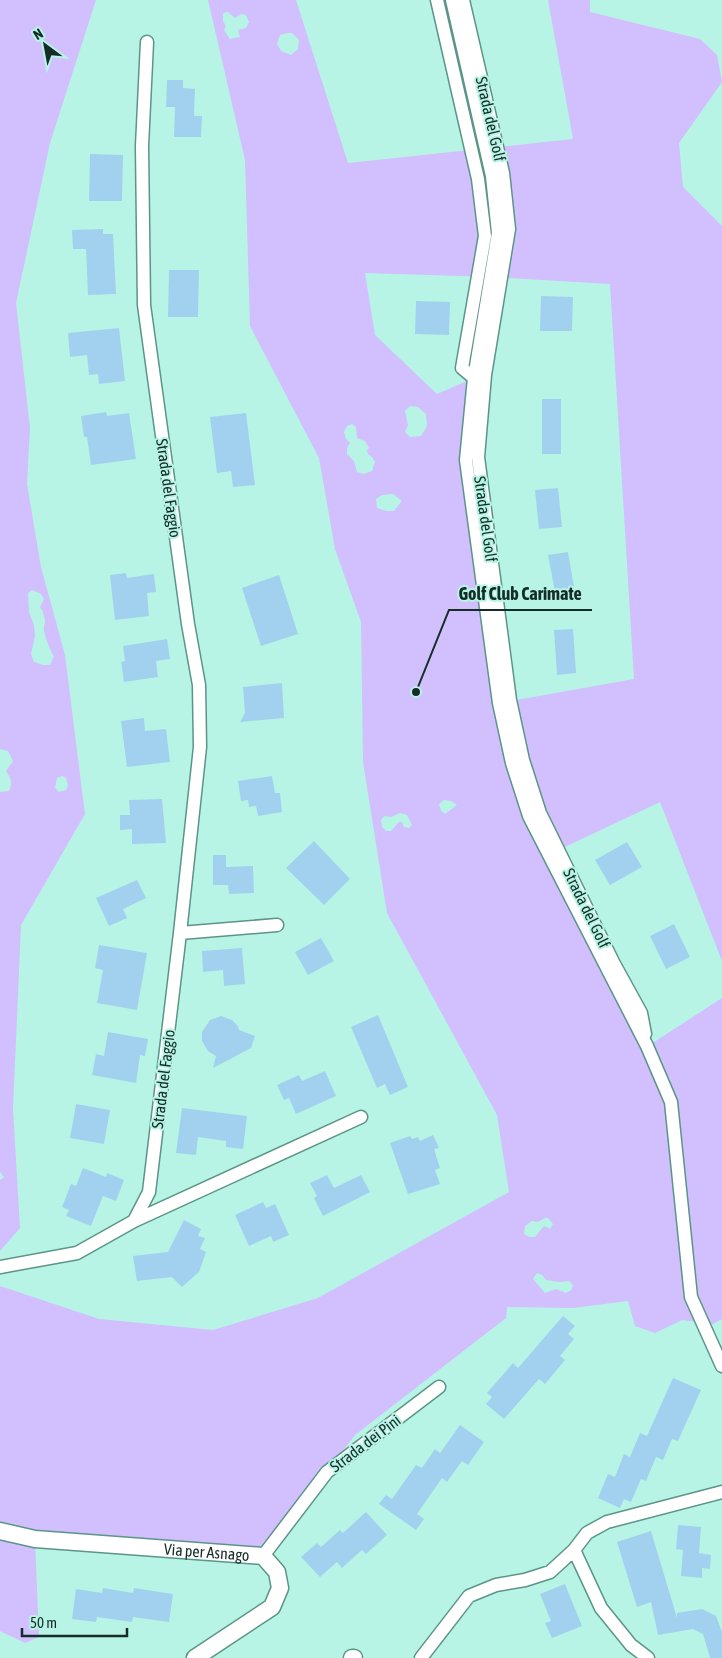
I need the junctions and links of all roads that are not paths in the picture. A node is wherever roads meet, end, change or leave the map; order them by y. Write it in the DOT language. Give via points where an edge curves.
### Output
graph roads {
  1 [pos="437,0"];
  2 [pos="452,0"];
  3 [pos="463,0"];
  4 [pos="147,42"];
  5 [pos="474,378"];
  6 [pos="277,925"];
  7 [pos="180,933"];
  8 [pos="647,1046"];
  9 [pos="361,1117"];
  10 [pos="134,1221"];
  11 [pos="0,1267"];
  12 [pos="722,1366"];
  13 [pos="439,1387"];
  14 [pos="722,1492"];
  15 [pos="0,1531"];
  16 [pos="574,1550"];
  17 [pos="263,1556"];
  18 [pos="195,1658"];
  19 [pos="421,1658"];
  20 [pos="648,1658"];
  1 -- 5 [label="street, Strada del Golf" via="478,179 485,236 462,368"];
  2 -- 5 [label="street, Strada del Golf" via="492,176 498,233"];
  3 -- 8 [label="street, Strada del Golf" via="503,173 509,229 485,375 478,457 510,700 523,760 540,813 641,1013"];
  4 -- 7 [label="street, Strada del Faggio" via="142,146 144,305 199,685 200,747"];
  5 -- 8 [label="street, Strada del Golf" via="466,460 499,703 512,763 529,816"];
  6 -- 7 [label="street"];
  7 -- 10 [label="street, Strada del Faggio" via="149,1192"];
  8 -- 12 [label="street, Strada del Golf" via="671,1102 691,1297"];
  9 -- 10 [label="street"];
  10 -- 11 [label="street" via="77,1253"];
  13 -- 17 [label="street, Strada dei Pini" via="327,1472"];
  14 -- 16 [label="street" via="607,1522 587,1533"];
  15 -- 17 [label="street, Via per Asnago" via="36,1539"];
  16 -- 19 [label="street" via="550,1572 496,1585 469,1596"];
  16 -- 20 [label="street" via="602,1608 631,1645"];
  17 -- 18 [label="street, Via per Asnago" via="277,1572 280,1588 272,1607"];
}
